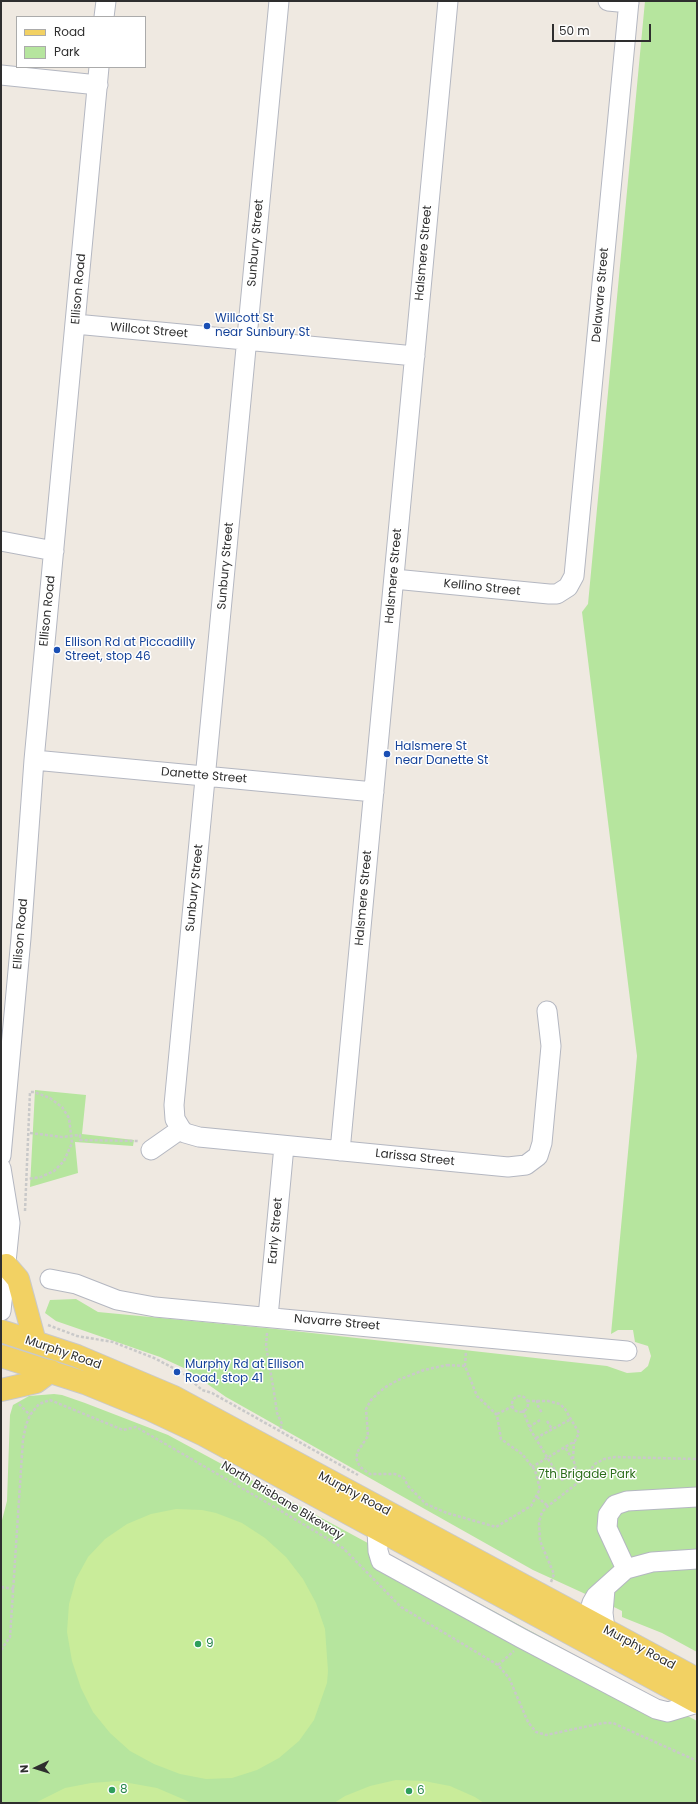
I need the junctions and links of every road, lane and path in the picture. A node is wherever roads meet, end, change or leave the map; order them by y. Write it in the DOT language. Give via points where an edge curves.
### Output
graph roads {
  1 [pos="106,1"];
  2 [pos="279,1"];
  3 [pos="448,1"];
  4 [pos="608,1"];
  5 [pos="629,2"];
  6 [pos="104,16"];
  7 [pos="1,75"];
  8 [pos="99,76"];
  9 [pos="75,324"];
  10 [pos="247,340"];
  11 [pos="414,356"];
  12 [pos="1,541"];
  13 [pos="54,552"];
  14 [pos="394,579"];
  15 [pos="568,587"];
  16 [pos="34,760"];
  17 [pos="206,777"];
  18 [pos="374,792"];
  19 [pos="547,1011"];
  20 [pos="181,1129"];
  21 [pos="72,1136"];
  22 [pos="147,1145"];
  23 [pos="284,1146"];
  24 [pos="340,1151"];
  25 [pos="1,1156"];
  26 [pos="1,1168"];
  27 [pos="27,1179"];
  28 [pos="6,1264"];
  29 [pos="50,1279"];
  30 [pos="1,1311"];
  31 [pos="268,1317"];
  32 [pos="1,1331"];
  33 [pos="35,1342"];
  34 [pos="466,1345"];
  35 [pos="627,1351"];
  36 [pos="1,1356"];
  37 [pos="466,1366"];
  38 [pos="51,1372"];
  39 [pos="1,1390"];
  40 [pos="537,1400"];
  41 [pos="527,1401"];
  42 [pos="513,1406"];
  43 [pos="523,1410"];
  44 [pos="497,1414"];
  45 [pos="542,1414"];
  46 [pos="571,1419"];
  47 [pos="540,1420"];
  48 [pos="547,1421"];
  49 [pos="529,1427"];
  50 [pos="552,1429"];
  51 [pos="280,1430"];
  52 [pos="536,1438"];
  53 [pos="574,1442"];
  54 [pos="565,1447"];
  55 [pos="547,1458"];
  56 [pos="573,1459"];
  57 [pos="697,1459"];
  58 [pos="532,1467"];
  59 [pos="537,1497"];
  60 [pos="697,1497"];
  61 [pos="548,1506"];
  62 [pos="377,1529"];
  63 [pos="697,1559"];
  64 [pos="626,1569"];
  65 [pos="1,1587"];
  66 [pos="14,1589"];
  67 [pos="530,1589"];
  68 [pos="595,1631"];
  69 [pos="521,1638"];
  70 [pos="1,1650"];
  71 [pos="498,1665"];
  72 [pos="697,1679"];
  73 [pos="697,1702"];
  74 [pos="697,1761"];
  1 -- 6 [label="street"];
  2 -- 10 [label="street, Sunbury Street"];
  3 -- 11 [label="street, Halsmere Street"];
  4 -- 5 [label="street"];
  5 -- 15 [label="street, Delaware Street" via="575,570"];
  7 -- 8 [label="street"];
  8 -- 9 [label="street, Ellison Road"];
  9 -- 10 [label="street, Willcot Street"];
  9 -- 13 [label="street, Ellison Road"];
  10 -- 11 [label="street, Willcot Street"];
  10 -- 17 [label="street, Sunbury Street"];
  11 -- 14 [label="street, Halsmere Street"];
  12 -- 13 [label="street"];
  13 -- 16 [label="street, Ellison Road"];
  14 -- 15 [label="street, Kellino Street" via="549,594 557,594"];
  14 -- 18 [label="street, Halsmere Street"];
  16 -- 17 [label="street, Danette Street"];
  16 -- 25 [label="street, Ellison Road"];
  17 -- 18 [label="street, Danette Street"];
  17 -- 20 [label="street, Sunbury Street" via="174,1105 175,1119"];
  18 -- 24 [label="street, Halsmere Street"];
  19 -- 24 [label="street, Larissa Street" via="551,1046 542,1143 538,1156 532,1162 518,1168"];
  20 -- 22 [label="street"];
  20 -- 23 [label="street, Larissa Street" via="185,1133 199,1137"];
  21 -- 21 [label="path" via="30,1133 30,1092 50,1098 62,1107 69,1118"];
  21 -- 22 [label="path" via="80,1135 80,1140"];
  21 -- 27 [label="path" via="71,1148 54,1172 41,1178"];
  23 -- 24 [label="street, Larissa Street"];
  23 -- 31 [label="street, Early Street"];
  26 -- 28 [label="street" via="10,1223"];
  28 -- 30 [label="street"];
  28 -- 33 [label="main road" via="18,1279"];
  29 -- 31 [label="street, Navarre Street" via="76,1284 134,1304"];
  31 -- 35 [label="street, Navarre Street"];
  31 -- 51 [label="path" via="266,1346 275,1403 282,1424"];
  32 -- 33 [label="main road, Murphy Road"];
  33 -- 67 [label="main road, Murphy Road" via="117,1372 174,1397"];
  34 -- 37 [label="path"];
  36 -- 38 [label="main road, Murphy Road"];
  37 -- 44 [label="path" via="477,1396"];
  37 -- 59 [label="path" via="447,1365 424,1370 398,1380 371,1400 366,1409 368,1436 356,1458 360,1468 370,1474 396,1474 404,1478 408,1486 426,1504 496,1527 531,1506"];
  38 -- 39 [label="main road" via="36,1382"];
  38 -- 62 [label="main road, Murphy Road" via="134,1403 198,1432"];
  40 -- 41 [label="path"];
  40 -- 45 [label="path"];
  40 -- 46 [label="path" via="560,1404"];
  41 -- 42 [label="path" via="524,1397 517,1397 513,1400"];
  41 -- 43 [label="path" via="528,1406"];
  42 -- 43 [label="path" via="517,1411"];
  42 -- 44 [label="path"];
  43 -- 49 [label="path"];
  44 -- 58 [label="path" via="501,1440 522,1454"];
  46 -- 50 [label="path"];
  46 -- 53 [label="path" via="578,1434"];
  47 -- 49 [label="path"];
  48 -- 50 [label="path"];
  49 -- 52 [label="path"];
  50 -- 52 [label="path"];
  52 -- 55 [label="path"];
  53 -- 54 [label="path"];
  53 -- 56 [label="path"];
  54 -- 55 [label="path"];
  54 -- 56 [label="path"];
  55 -- 56 [label="path" via="561,1480 573,1475 576,1470"];
  55 -- 58 [label="path"];
  57 -- 61 [label="path" via="604,1459"];
  58 -- 59 [label="path" via="540,1489"];
  59 -- 61 [label="path"];
  60 -- 64 [label="street" via="627,1501 615,1506 608,1515 607,1528"];
  61 -- 67 [label="path" via="542,1512 538,1531 554,1574 551,1583 537,1577"];
  62 -- 68 [label="main road, Murphy Road"];
  62 -- 69 [label="street" via="381,1561"];
  63 -- 64 [label="street" via="652,1562"];
  64 -- 68 [label="street" via="596,1596 592,1603"];
  65 -- 66 [label="path"];
  66 -- 70 [label="path, North Brisbane Bikeway" via="10,1637"];
  66 -- 71 [label="path, North Brisbane Bikeway" via="26,1424 38,1404 50,1400 123,1430 136,1427 271,1505 343,1548 402,1607"];
  67 -- 68 [label="main road, Murphy Road"];
  68 -- 72 [label="main road, Murphy Road"];
  68 -- 73 [label="main road, Murphy Road"];
  69 -- 71 [label="path" via="514,1651"];
  69 -- 73 [label="street" via="656,1709 668,1712"];
  71 -- 74 [label="path, North Brisbane Bikeway" via="509,1678 528,1722 536,1732 546,1735 613,1723"];
}
